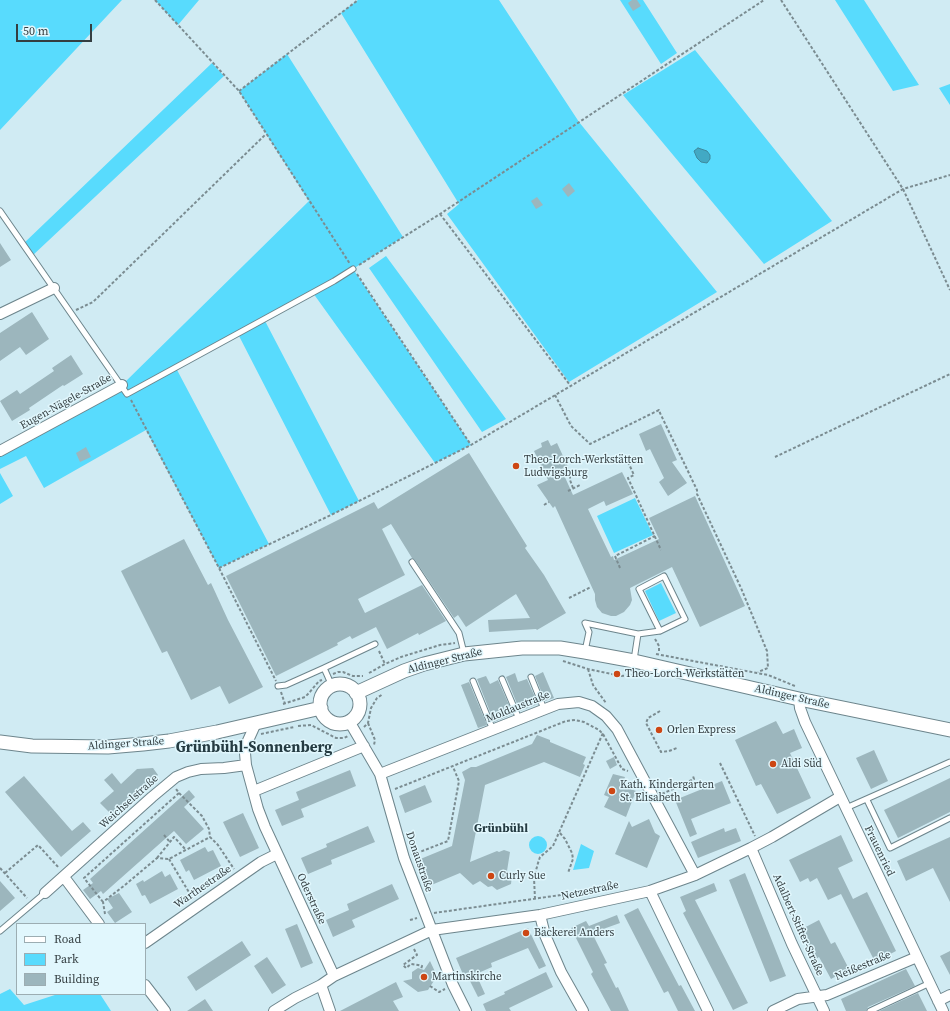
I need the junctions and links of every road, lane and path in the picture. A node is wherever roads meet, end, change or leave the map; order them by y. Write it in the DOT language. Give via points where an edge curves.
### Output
graph roads {
  1 [pos="155,0"];
  2 [pos="358,0"];
  3 [pos="764,0"];
  4 [pos="781,0"];
  5 [pos="239,91"];
  6 [pos="266,134"];
  7 [pos="950,175"];
  8 [pos="903,189"];
  9 [pos="0,211"];
  10 [pos="440,214"];
  11 [pos="353,269"];
  12 [pos="54,288"];
  13 [pos="950,290"];
  14 [pos="71,312"];
  15 [pos="0,314"];
  16 [pos="950,374"];
  17 [pos="570,385"];
  18 [pos="124,389"];
  19 [pos="555,395"];
  20 [pos="471,445"];
  21 [pos="0,451"];
  22 [pos="775,457"];
  23 [pos="628,462"];
  24 [pos="574,470"];
  25 [pos="580,485"];
  26 [pos="573,488"];
  27 [pos="568,491"];
  28 [pos="549,502"];
  29 [pos="544,505"];
  30 [pos="655,536"];
  31 [pos="661,550"];
  32 [pos="412,562"];
  33 [pos="219,568"];
  34 [pos="620,568"];
  35 [pos="591,587"];
  36 [pos="569,598"];
  37 [pos="660,631"];
  38 [pos="652,632"];
  39 [pos="638,634"];
  40 [pos="375,644"];
  41 [pos="585,652"];
  42 [pos="464,654"];
  43 [pos="658,654"];
  44 [pos="634,661"];
  45 [pos="385,664"];
  46 [pos="324,668"];
  47 [pos="588,669"];
  48 [pos="757,673"];
  49 [pos="531,677"];
  50 [pos="502,679"];
  51 [pos="473,681"];
  52 [pos="278,686"];
  53 [pos="332,686"];
  54 [pos="356,693"];
  55 [pos="383,694"];
  56 [pos="304,697"];
  57 [pos="377,698"];
  58 [pos="799,699"];
  59 [pos="608,706"];
  60 [pos="320,708"];
  61 [pos="544,709"];
  62 [pos="660,711"];
  63 [pos="519,719"];
  64 [pos="349,721"];
  65 [pos="256,723"];
  66 [pos="368,723"];
  67 [pos="604,728"];
  68 [pos="493,730"];
  69 [pos="950,730"];
  70 [pos="603,734"];
  71 [pos="375,740"];
  72 [pos="0,742"];
  73 [pos="364,746"];
  74 [pos="677,748"];
  75 [pos="950,762"];
  76 [pos="720,763"];
  77 [pos="246,765"];
  78 [pos="453,767"];
  79 [pos="380,774"];
  80 [pos="693,776"];
  81 [pos="643,777"];
  82 [pos="169,782"];
  83 [pos="254,791"];
  84 [pos="179,793"];
  85 [pos="385,793"];
  86 [pos="840,797"];
  87 [pos="654,798"];
  88 [pos="867,800"];
  89 [pos="846,808"];
  90 [pos="950,818"];
  91 [pos="560,833"];
  92 [pos="164,835"];
  93 [pos="210,837"];
  94 [pos="755,837"];
  95 [pos="169,841"];
  96 [pos="751,848"];
  97 [pos="186,850"];
  98 [pos="277,854"];
  99 [pos="157,858"];
  100 [pos="404,858"];
  101 [pos="169,859"];
  102 [pos="0,868"];
  103 [pos="238,872"];
  104 [pos="5,873"];
  105 [pos="568,873"];
  106 [pos="695,875"];
  107 [pos="65,876"];
  108 [pos="650,891"];
  109 [pos="45,893"];
  110 [pos="535,898"];
  111 [pos="612,899"];
  112 [pos="103,902"];
  113 [pos="32,904"];
  114 [pos="198,906"];
  115 [pos="426,914"];
  116 [pos="540,915"];
  117 [pos="410,920"];
  118 [pos="103,921"];
  119 [pos="0,930"];
  120 [pos="432,930"];
  121 [pos="410,940"];
  122 [pos="146,942"];
  123 [pos="917,957"];
  124 [pos="421,969"];
  125 [pos="334,976"];
  126 [pos="930,982"];
  127 [pos="321,985"];
  128 [pos="453,985"];
  129 [pos="146,986"];
  130 [pos="430,986"];
  131 [pos="950,995"];
  132 [pos="817,996"];
  133 [pos="940,1008"];
  134 [pos="165,1011"];
  135 [pos="274,1011"];
  136 [pos="330,1011"];
  137 [pos="466,1011"];
  138 [pos="583,1011"];
  139 [pos="708,1011"];
  140 [pos="773,1011"];
  141 [pos="824,1011"];
  142 [pos="870,1011"];
  1 -- 5 [label="path"];
  2 -- 5 [label="path"];
  3 -- 10 [label="path"];
  4 -- 8 [label="path"];
  5 -- 6 [label="path"];
  6 -- 11 [label="path"];
  6 -- 14 [label="path" via="93,302"];
  7 -- 8 [label="path"];
  8 -- 13 [label="path"];
  8 -- 17 [label="path"];
  9 -- 12 [label="lane"];
  10 -- 11 [label="path"];
  10 -- 17 [label="path"];
  11 -- 18 [label="lane"];
  11 -- 20 [label="path"];
  12 -- 14 [label="lane"];
  12 -- 15 [label="street"];
  14 -- 18 [label="lane"];
  16 -- 22 [label="path"];
  17 -- 19 [label="path"];
  18 -- 21 [label="street, Eugen-Nägele-Straße"];
  18 -- 33 [label="path"];
  19 -- 20 [label="path"];
  19 -- 48 [label="path" via="571,426 590,444 659,410 698,490 697,494 767,651 768,668"];
  20 -- 33 [label="path"];
  23 -- 30 [label="path" via="634,475 628,478"];
  24 -- 26 [label="path" via="570,475"];
  25 -- 26 [label="path"];
  26 -- 27 [label="path"];
  28 -- 29 [label="path"];
  30 -- 31 [label="path"];
  30 -- 34 [label="path" via="615,556"];
  32 -- 42 [label="lane" via="459,633"];
  33 -- 52 [label="path"];
  35 -- 36 [label="path"];
  37 -- 37 [label="lane" via="685,619 664,576 639,589"];
  37 -- 38 [label="lane"];
  38 -- 39 [label="lane"];
  38 -- 43 [label="path" via="659,646"];
  39 -- 41 [label="lane" via="585,623 589,632"];
  39 -- 44 [label="lane"];
  40 -- 45 [label="path"];
  40 -- 46 [label="lane"];
  41 -- 42 [label="main road, Aldinger Straße" via="560,648 534,648"];
  41 -- 44 [label="main road, Aldinger Straße"];
  42 -- 54 [label="main road, Aldinger Straße" via="404,670"];
  44 -- 58 [label="main road, Aldinger Straße"];
  46 -- 52 [label="lane"];
  46 -- 53 [label="lane"];
  47 -- 59 [label="path" via="593,685"];
  49 -- 61 [label="lane"];
  50 -- 63 [label="lane"];
  51 -- 68 [label="lane"];
  52 -- 56 [label="path" via="285,704"];
  53 -- 54 [label="main road" via="343,684"];
  53 -- 60 [label="main road" via="322,695"];
  54 -- 64 [label="main road" via="360,705 355,717"];
  55 -- 57 [label="path"];
  58 -- 69 [label="main road, Aldinger Straße"];
  58 -- 86 [label="street, Frauenried" via="805,722"];
  60 -- 64 [label="main road" via="326,719 332,722"];
  60 -- 65 [label="main road, Aldinger Straße"];
  61 -- 63 [label="street, Moldaustraße"];
  61 -- 81 [label="street, Moldaustraße" via="558,704 579,702 592,706 606,716 617,729"];
  62 -- 74 [label="path" via="648,718 646,723 661,752"];
  63 -- 68 [label="street, Moldaustraße"];
  64 -- 73 [label="street, Donaustraße"];
  65 -- 72 [label="main road, Aldinger Straße" via="169,741 108,747 32,746"];
  65 -- 77 [label="street, Oderstraße" via="246,745"];
  66 -- 71 [label="path"];
  67 -- 70 [label="path"];
  68 -- 79 [label="street, Moldaustraße"];
  70 -- 78 [label="path" via="584,722 566,721"];
  70 -- 81 [label="path" via="622,769"];
  70 -- 91 [label="path"];
  73 -- 79 [label="street, Donaustraße"];
  73 -- 83 [label="street"];
  75 -- 88 [label="lane"];
  76 -- 94 [label="path"];
  77 -- 82 [label="street, Weichselstraße" via="196,770"];
  77 -- 83 [label="street, Oderstraße"];
  78 -- 85 [label="path"];
  78 -- 100 [label="path" via="459,781 448,841"];
  79 -- 85 [label="street, Donaustraße"];
  80 -- 87 [label="path" via="694,779"];
  81 -- 87 [label="street, Moldaustraße"];
  82 -- 84 [label="path"];
  82 -- 107 [label="street, Weichselstraße"];
  83 -- 98 [label="street, Oderstraße" via="258,809"];
  84 -- 93 [label="path" via="202,816"];
  84 -- 112 [label="path" via="84,878"];
  85 -- 100 [label="street, Donaustraße"];
  86 -- 89 [label="street, Frauenried"];
  86 -- 96 [label="street, Netzestraße"];
  87 -- 106 [label="street, Moldaustraße"];
  88 -- 89 [label="lane"];
  88 -- 90 [label="lane" via="890,848"];
  89 -- 123 [label="street, Frauenried"];
  91 -- 105 [label="path" via="572,853 573,859"];
  91 -- 110 [label="path" via="553,846 540,857 534,878"];
  92 -- 95 [label="path"];
  93 -- 97 [label="path"];
  93 -- 103 [label="path"];
  95 -- 97 [label="path" via="174,837"];
  95 -- 99 [label="path"];
  96 -- 106 [label="street, Netzestraße"];
  96 -- 132 [label="street, Adalbert-Stifter-Straße"];
  97 -- 101 [label="path"];
  98 -- 103 [label="street, Warthestraße"];
  98 -- 125 [label="street, Oderstraße"];
  99 -- 101 [label="path"];
  99 -- 112 [label="path"];
  100 -- 115 [label="street, Donaustraße"];
  101 -- 114 [label="path"];
  102 -- 104 [label="path"];
  103 -- 114 [label="street, Warthestraße"];
  104 -- 107 [label="path" via="38,845"];
  104 -- 113 [label="path"];
  106 -- 108 [label="street, Netzestraße"];
  107 -- 109 [label="street, Weichselstraße"];
  107 -- 118 [label="street"];
  108 -- 111 [label="street, Netzestraße"];
  108 -- 139 [label="street"];
  109 -- 113 [label="lane"];
  110 -- 111 [label="path" via="596,890"];
  110 -- 115 [label="path"];
  111 -- 116 [label="street, Netzestraße"];
  112 -- 118 [label="path"];
  113 -- 119 [label="lane"];
  114 -- 122 [label="street, Warthestraße"];
  115 -- 117 [label="path"];
  115 -- 120 [label="street, Donaustraße"];
  116 -- 120 [label="street, Netzestraße"];
  116 -- 138 [label="street" via="562,972"];
  120 -- 121 [label="street, Netzestraße"];
  120 -- 128 [label="street, Donaustraße"];
  121 -- 124 [label="path" via="417,955 403,965 406,968 411,964 418,965 422,966"];
  121 -- 125 [label="street, Netzestraße"];
  123 -- 126 [label="street, Frauenried"];
  123 -- 132 [label="street, Neißestraße" via="827,995"];
  125 -- 127 [label="street"];
  126 -- 133 [label="street, Frauenried"];
  126 -- 142 [label="lane"];
  127 -- 135 [label="street"];
  127 -- 136 [label="street"];
  128 -- 130 [label="path" via="439,992"];
  128 -- 137 [label="street, Donaustraße"];
  129 -- 134 [label="street"];
  131 -- 133 [label="street"];
  132 -- 140 [label="street, Neißestraße" via="798,999"];
  132 -- 141 [label="street, Adalbert-Stifter-Straße"];
}
